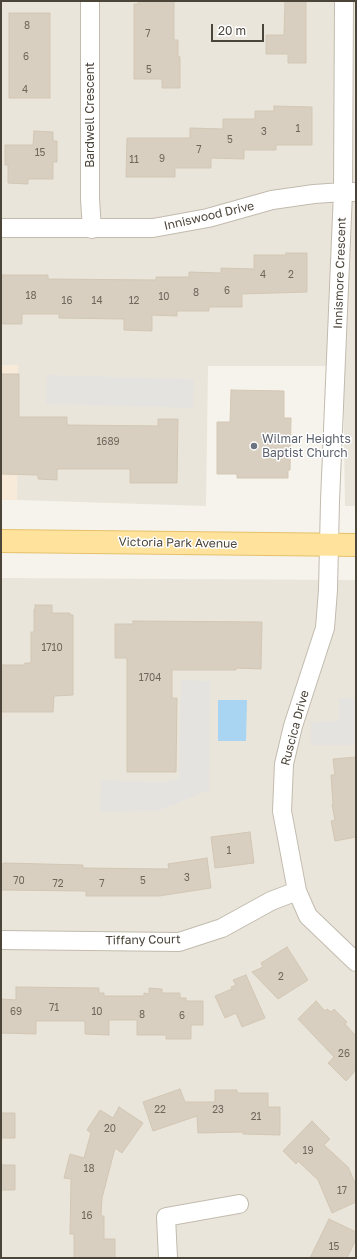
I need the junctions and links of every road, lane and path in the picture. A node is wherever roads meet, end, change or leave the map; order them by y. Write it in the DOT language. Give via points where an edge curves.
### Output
graph roads {
  1 [pos="90,1"];
  2 [pos="344,1"];
  3 [pos="350,192"];
  4 [pos="1,228"];
  5 [pos="92,229"];
  6 [pos="1,541"];
  7 [pos="330,545"];
  8 [pos="356,545"];
  9 [pos="297,891"];
  10 [pos="1,940"];
  11 [pos="356,962"];
  12 [pos="239,1204"];
  13 [pos="168,1258"];
  1 -- 5 [label="street, Bardwell Crescent"];
  2 -- 3 [label="street, Innismore Crescent"];
  3 -- 5 [label="street, Inniswood Drive" via="272,200 208,218 153,228"];
  3 -- 7 [label="street, Innismore Crescent" via="330,493"];
  4 -- 5 [label="street, Inniswood Drive"];
  6 -- 7 [label="main road, Victoria Park Avenue"];
  7 -- 8 [label="main road, Victoria Park Avenue"];
  7 -- 9 [label="street, Ruscica Drive" via="325,628 293,726 284,764 282,811"];
  9 -- 10 [label="street, Tiffany Court" via="271,901 222,928 180,942"];
  9 -- 11 [label="street, Ruscica Drive" via="308,916"];
  12 -- 13 [label="street" via="166,1217"];
}
